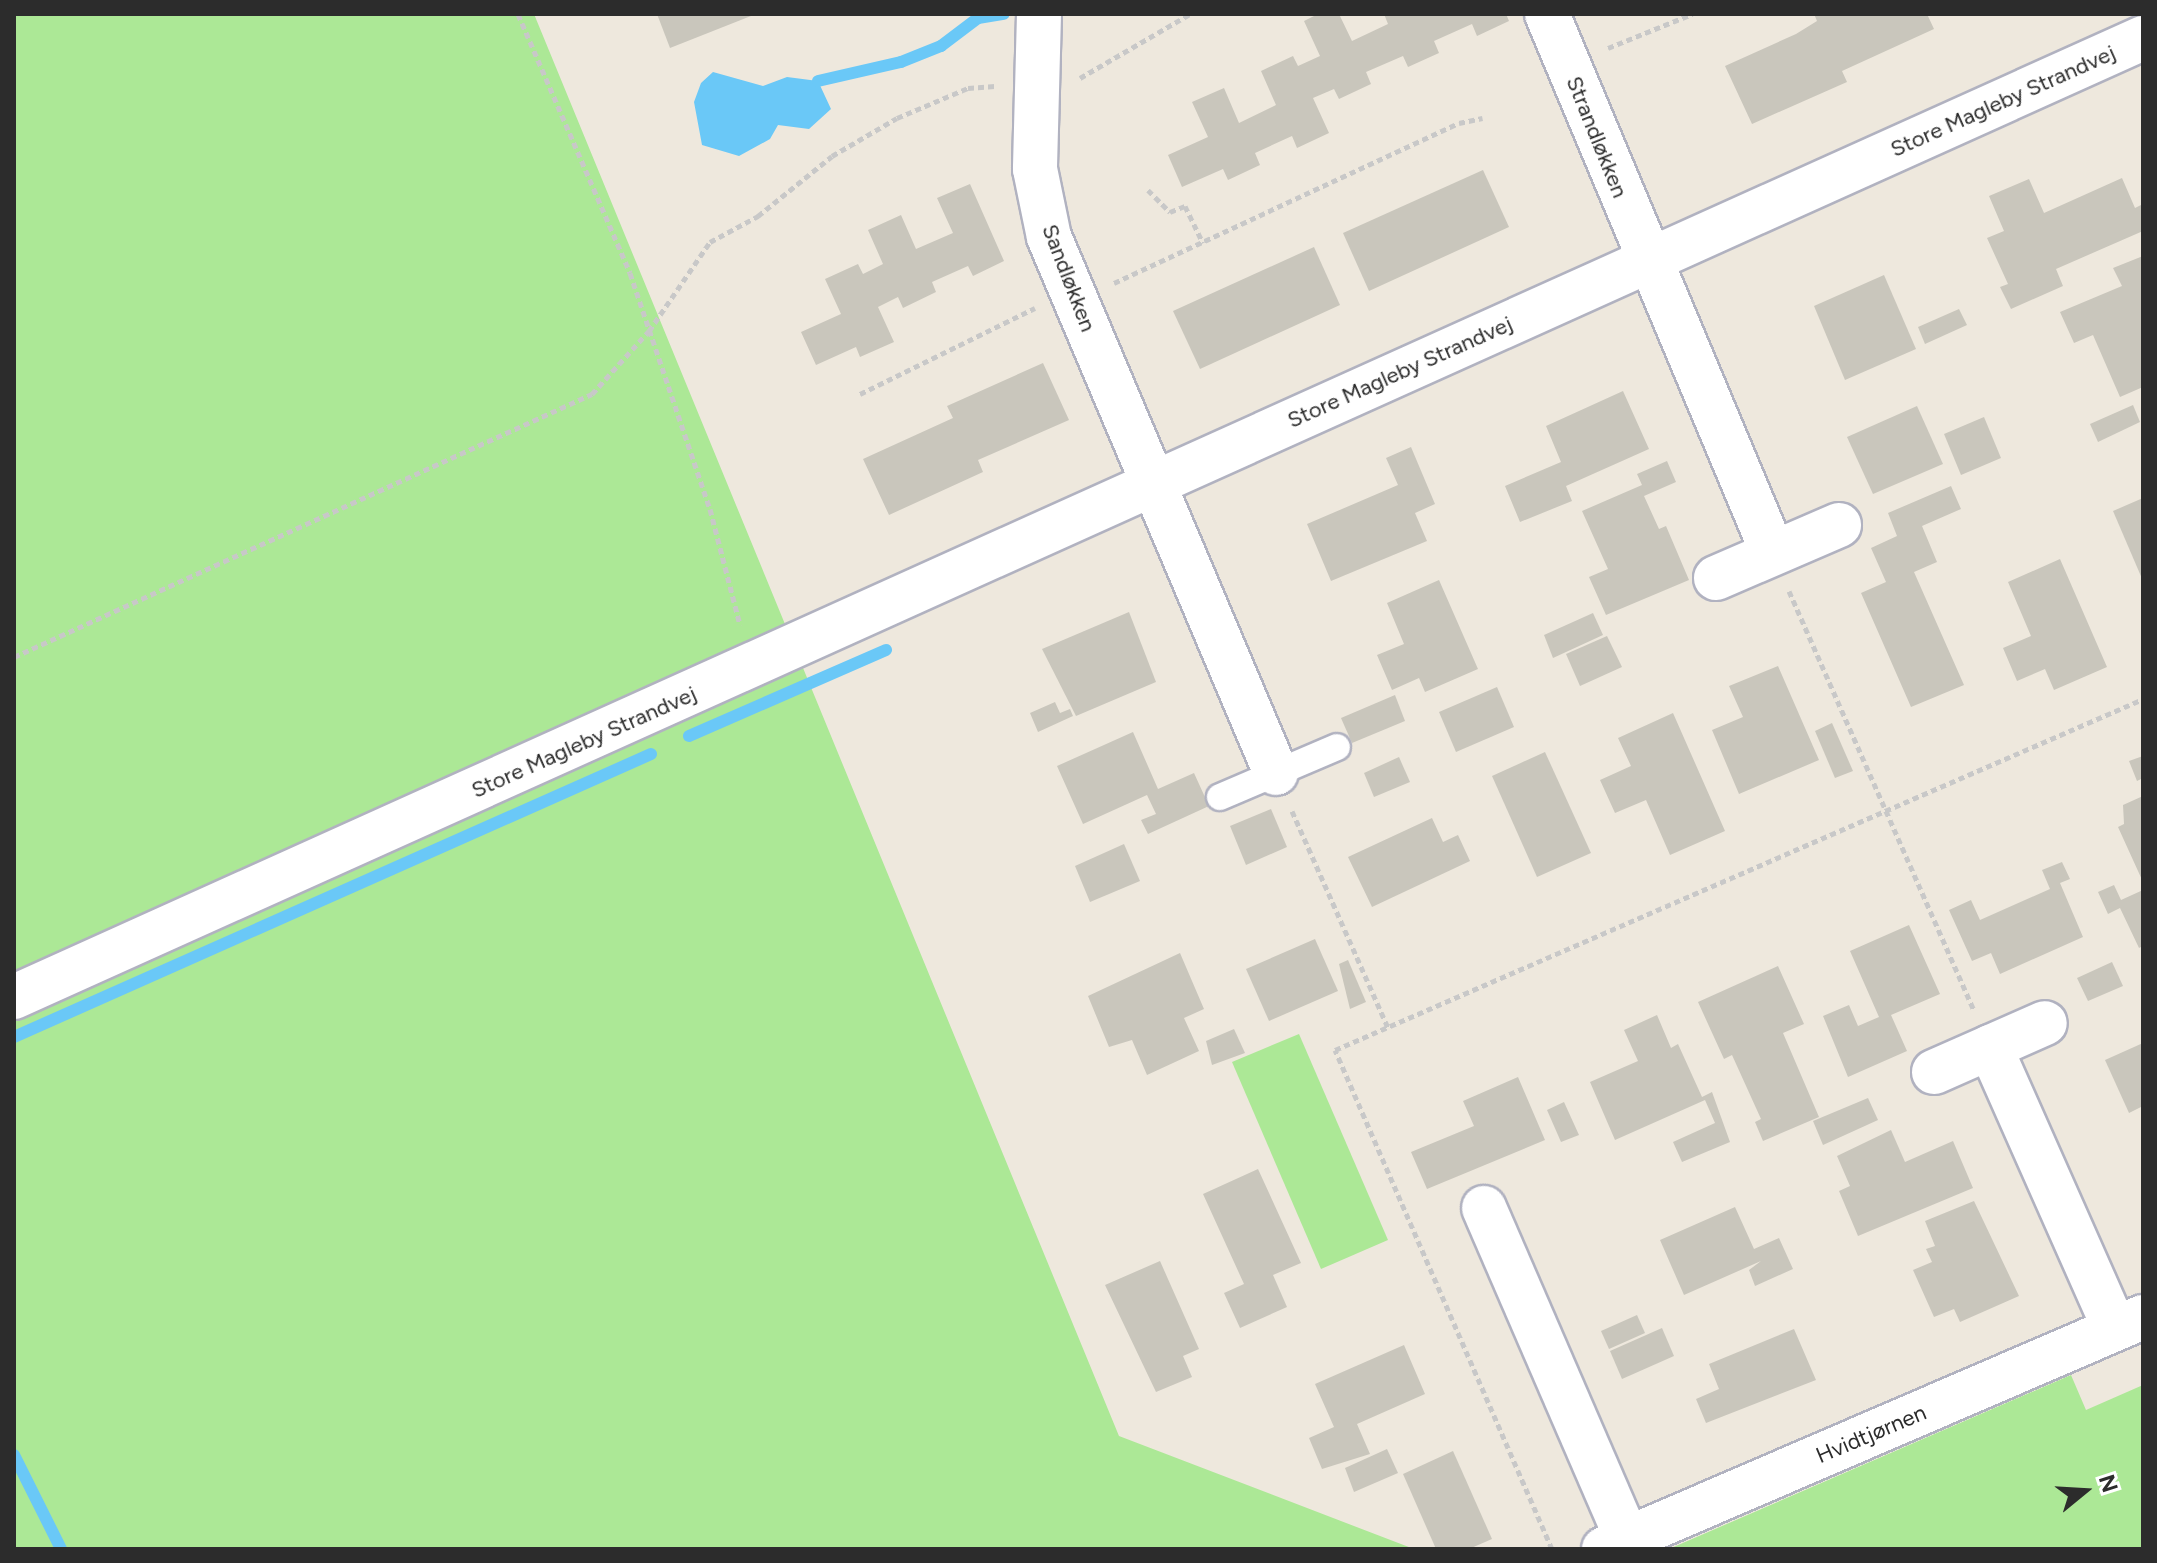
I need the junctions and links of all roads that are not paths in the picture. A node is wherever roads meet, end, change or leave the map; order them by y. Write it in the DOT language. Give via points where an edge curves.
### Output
graph roads {
  1 [pos="1039,14"];
  2 [pos="1547,14"];
  3 [pos="2139,34"];
  4 [pos="1647,261"];
  5 [pos="1152,483"];
  6 [pos="1839,525"];
  7 [pos="1773,553"];
  8 [pos="1716,578"];
  9 [pos="1337,747"];
  10 [pos="1276,773"];
  11 [pos="1220,797"];
  12 [pos="14,997"];
  13 [pos="2045,1023"];
  14 [pos="1990,1047"];
  15 [pos="1934,1072"];
  16 [pos="1484,1208"];
  17 [pos="2129,1323"];
  18 [pos="1616,1544"];
  1 -- 5 [label="street, Sandløkken" via="1035,169 1049,237"];
  2 -- 4 [label="street, Strandløkken"];
  3 -- 4 [label="street, Store Magleby Strandvej"];
  4 -- 5 [label="street, Store Magleby Strandvej"];
  4 -- 7 [label="street"];
  5 -- 10 [label="street"];
  5 -- 12 [label="street, Store Magleby Strandvej"];
  6 -- 7 [label="street"];
  7 -- 8 [label="street"];
  9 -- 10 [label="lane"];
  10 -- 11 [label="lane"];
  13 -- 14 [label="street"];
  14 -- 15 [label="street"];
  14 -- 17 [label="street, Hvidtjørnen"];
  16 -- 18 [label="street, Hvidtjørnen"];
  17 -- 18 [label="street, Hvidtjørnen"];
}
